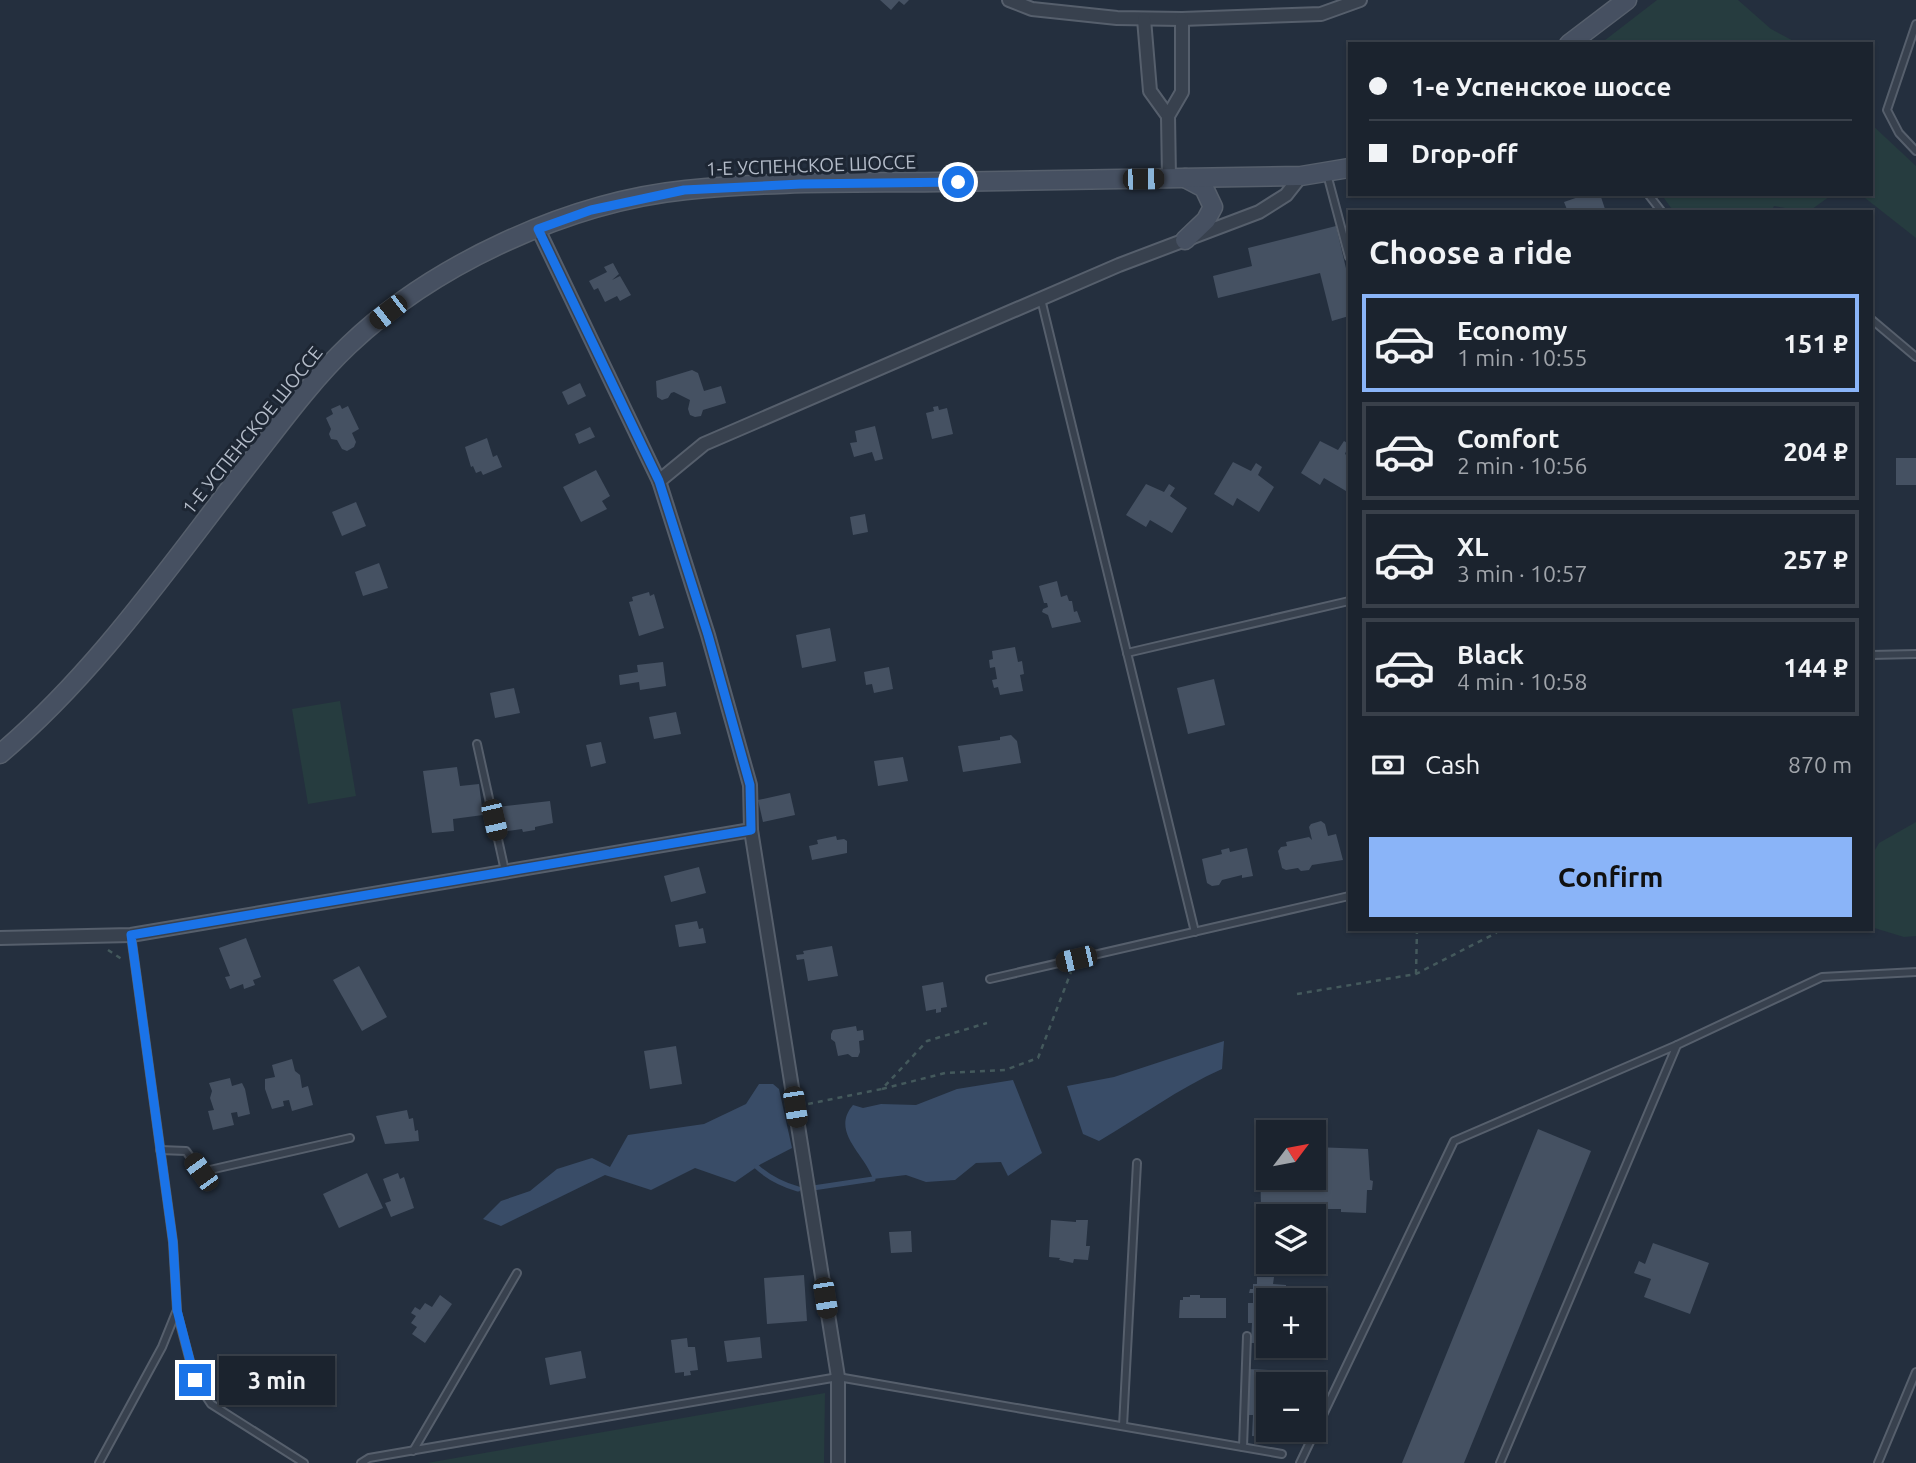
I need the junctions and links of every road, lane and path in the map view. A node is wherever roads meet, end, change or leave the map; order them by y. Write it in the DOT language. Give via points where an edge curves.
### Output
graph roads {
  1 [pos="1009,0"];
  2 [pos="1360,0"];
  3 [pos="1628,0"];
  4 [pos="1144,19"];
  5 [pos="1182,19"];
  6 [pos="1916,24"];
  7 [pos="1572,42"];
  8 [pos="1168,116"];
  9 [pos="1916,151"];
  10 [pos="1348,168"];
  11 [pos="1326,172"];
  12 [pos="1301,176"];
  13 [pos="1177,178"];
  14 [pos="1650,196"];
  15 [pos="1660,210"];
  16 [pos="538,229"];
  17 [pos="1185,240"];
  18 [pos="1348,253"];
  19 [pos="1041,299"];
  20 [pos="1873,320"];
  21 [pos="1916,357"];
  22 [pos="659,481"];
  23 [pos="1348,601"];
  24 [pos="1127,653"];
  25 [pos="1916,654"];
  26 [pos="1873,655"];
  27 [pos="477,744"];
  28 [pos="0,754"];
  29 [pos="751,830"];
  30 [pos="505,871"];
  31 [pos="1348,896"];
  32 [pos="1417,931"];
  33 [pos="1497,931"];
  34 [pos="1195,932"];
  35 [pos="131,935"];
  36 [pos="0,938"];
  37 [pos="103,949"];
  38 [pos="1076,959"];
  39 [pos="127,967"];
  40 [pos="1916,972"];
  41 [pos="1416,974"];
  42 [pos="990,979"];
  43 [pos="1297,994"];
  44 [pos="987,1023"];
  45 [pos="1676,1045"];
  46 [pos="882,1088"];
  47 [pos="795,1107"];
  48 [pos="350,1138"];
  49 [pos="160,1150"];
  50 [pos="1138,1163"];
  51 [pos="517,1273"];
  52 [pos="177,1310"];
  53 [pos="1247,1336"];
  54 [pos="1916,1372"];
  55 [pos="838,1377"];
  56 [pos="1123,1426"];
  57 [pos="1243,1447"];
  58 [pos="413,1451"];
  59 [pos="1282,1454"];
  60 [pos="99,1463"];
  61 [pos="304,1463"];
  62 [pos="361,1463"];
  63 [pos="838,1463"];
  64 [pos="1300,1463"];
  65 [pos="1500,1463"];
  66 [pos="1878,1463"];
  1 -- 4 [label="street" via="1032,9"];
  2 -- 5 [label="street" via="1321,14"];
  3 -- 7 [label="main road"];
  4 -- 5 [label="street"];
  4 -- 8 [label="street" via="1150,91"];
  5 -- 8 [label="street" via="1182,92"];
  6 -- 9 [label="lane" via="1887,110"];
  8 -- 13 [label="street"];
  10 -- 11 [label="main road, 1-Е УСПЕНСКОЕ ШОССЕ"];
  11 -- 12 [label="main road, 1-Е УСПЕНСКОЕ ШОССЕ"];
  11 -- 18 [label="lane"];
  12 -- 13 [label="main road, 1-Е УСПЕНСКОЕ ШОССЕ"];
  12 -- 17 [label="street" via="1286,195 1259,212"];
  13 -- 16 [label="main road, 1-Е УСПЕНСКОЕ ШОССЕ" via="684,190 591,210"];
  13 -- 17 [label="main road" via="1204,188 1213,207"];
  14 -- 15 [label="lane"];
  16 -- 22 [label="street"];
  16 -- 28 [label="main road, 1-Е УСПЕНСКОЕ ШОССЕ" via="489,249 402,301 346,347 288,414 122,629 54,707"];
  17 -- 19 [label="street"];
  19 -- 22 [label="street" via="704,444"];
  19 -- 24 [label="lane"];
  20 -- 21 [label="lane"];
  22 -- 29 [label="street" via="750,785"];
  23 -- 24 [label="lane"];
  24 -- 34 [label="lane"];
  25 -- 26 [label="lane"];
  27 -- 30 [label="lane"];
  29 -- 30 [label="street"];
  29 -- 47 [label="street"];
  30 -- 35 [label="street"];
  31 -- 34 [label="lane"];
  32 -- 41 [label="path"];
  33 -- 41 [label="path"];
  34 -- 38 [label="lane"];
  35 -- 36 [label="street"];
  35 -- 49 [label="lane"];
  37 -- 39 [label="path"];
  38 -- 42 [label="lane"];
  38 -- 46 [label="path" via="1038,1058 1005,1070 945,1073"];
  40 -- 45 [label="lane" via="1822,977"];
  41 -- 43 [label="path"];
  44 -- 46 [label="path" via="927,1041"];
  45 -- 64 [label="lane" via="1454,1141"];
  45 -- 65 [label="lane"];
  46 -- 47 [label="path"];
  47 -- 55 [label="street"];
  48 -- 49 [label="lane" via="201,1172 186,1151"];
  49 -- 52 [label="lane"];
  50 -- 56 [label="lane"];
  51 -- 58 [label="lane"];
  52 -- 60 [label="lane"];
  52 -- 61 [label="lane" via="195,1380 211,1404"];
  53 -- 57 [label="lane"];
  54 -- 66 [label="lane"];
  55 -- 56 [label="lane"];
  55 -- 58 [label="lane"];
  55 -- 63 [label="street"];
  56 -- 57 [label="lane"];
  57 -- 59 [label="lane"];
  58 -- 62 [label="lane"];
}
